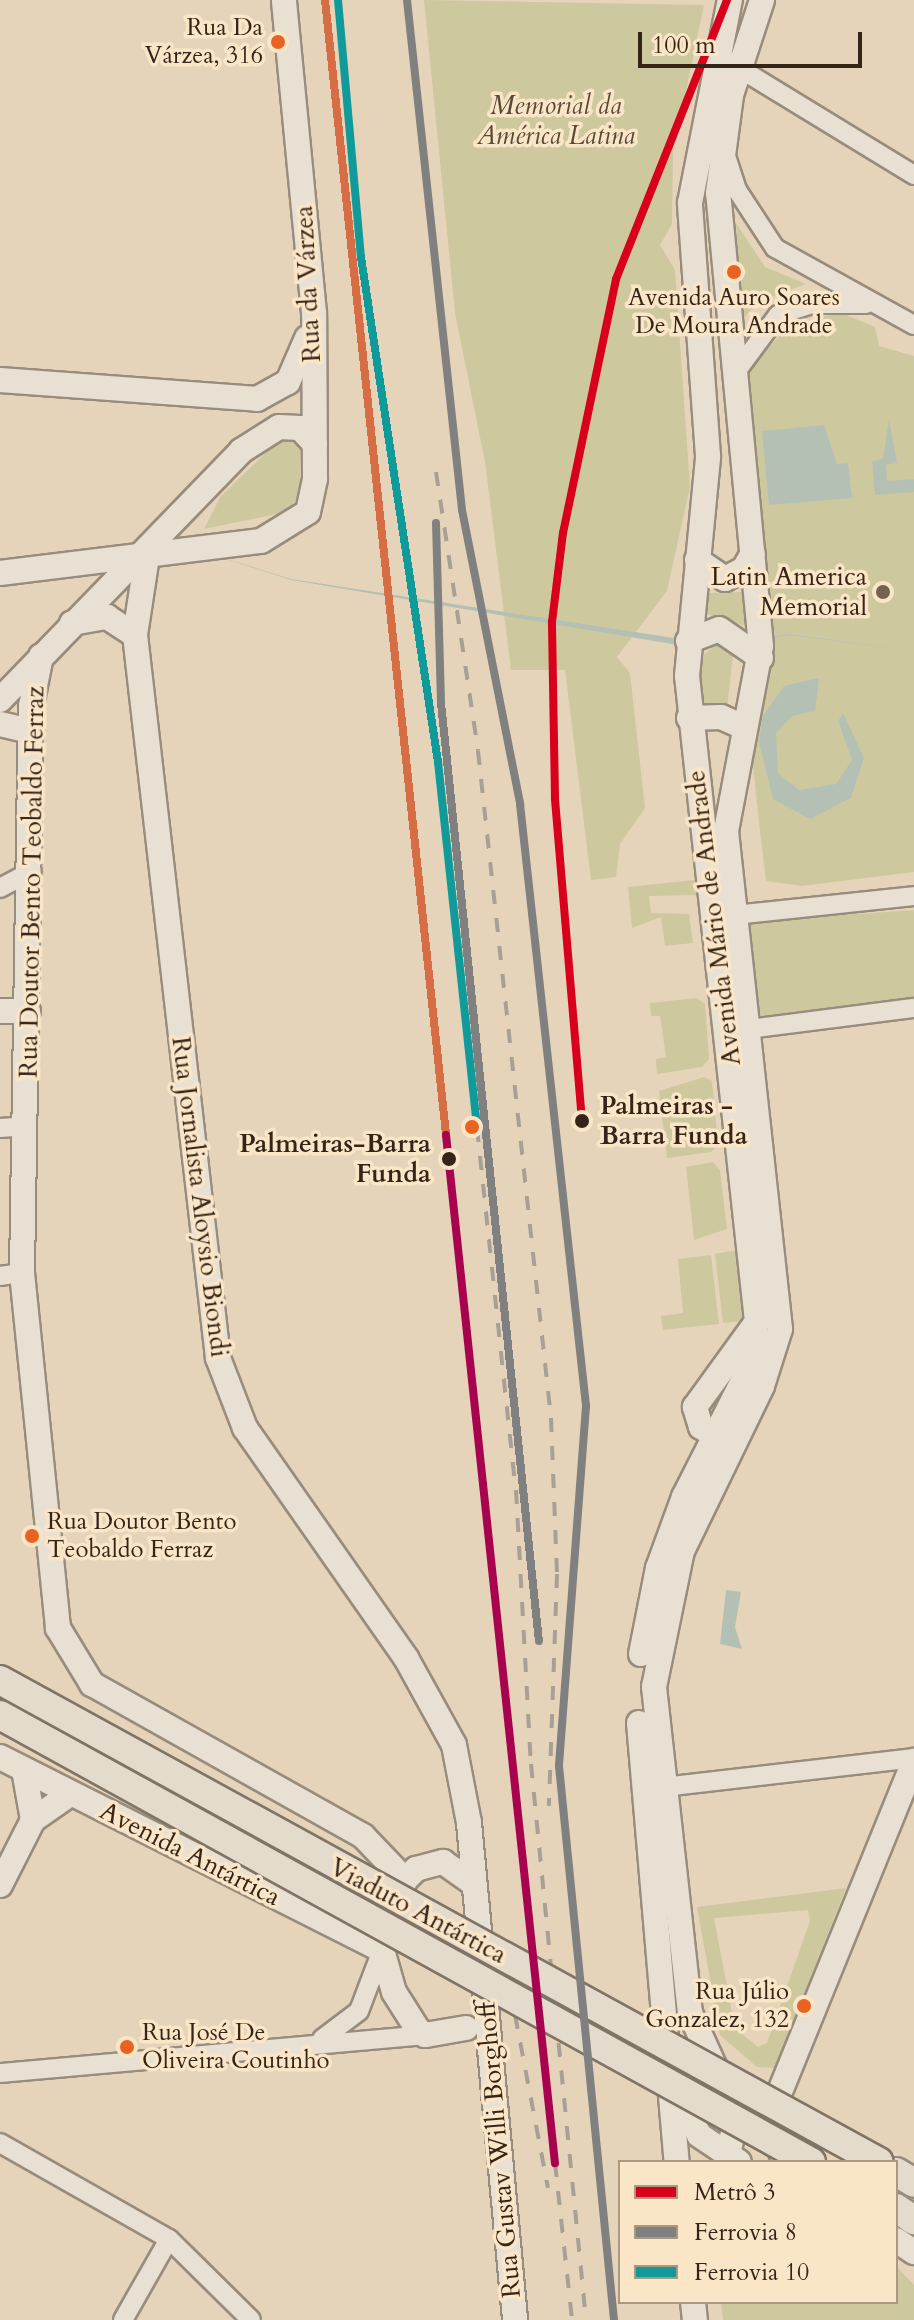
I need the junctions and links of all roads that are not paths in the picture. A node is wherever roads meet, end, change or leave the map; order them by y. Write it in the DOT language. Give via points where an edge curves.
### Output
graph roads {
  1 [pos="284,0"];
  2 [pos="730,0"];
  3 [pos="762,0"];
  4 [pos="713,58"];
  5 [pos="739,66"];
  6 [pos="722,138"];
  7 [pos="914,175"];
  8 [pos="880,308"];
  9 [pos="314,313"];
  10 [pos="914,325"];
  11 [pos="733,379"];
  12 [pos="0,380"];
  13 [pos="239,399"];
  14 [pos="315,444"];
  15 [pos="241,451"];
  16 [pos="148,550"];
  17 [pos="753,553"];
  18 [pos="697,560"];
  19 [pos="0,573"];
  20 [pos="71,623"];
  21 [pos="135,635"];
  22 [pos="688,641"];
  23 [pos="41,656"];
  24 [pos="761,658"];
  25 [pos="0,700"];
  26 [pos="689,718"];
  27 [pos="0,724"];
  28 [pos="743,727"];
  29 [pos="31,731"];
  30 [pos="32,871"];
  31 [pos="0,888"];
  32 [pos="914,896"];
  33 [pos="734,915"];
  34 [pos="914,1008"];
  35 [pos="0,1011"];
  36 [pos="28,1011"];
  37 [pos="749,1029"];
  38 [pos="27,1126"];
  39 [pos="0,1128"];
  40 [pos="11,1274"];
  41 [pos="723,1440"];
  42 [pos="0,1680"];
  43 [pos="0,1715"];
  44 [pos="0,1757"];
  45 [pos="914,1759"];
  46 [pos="24,1770"];
  47 [pos="652,1788"];
  48 [pos="70,1794"];
  49 [pos="33,1820"];
  50 [pos="405,1880"];
  51 [pos="474,1884"];
  52 [pos="0,1885"];
  53 [pos="382,1950"];
  54 [pos="481,1961"];
  55 [pos="668,2012"];
  56 [pos="466,2028"];
  57 [pos="425,2035"];
  58 [pos="316,2043"];
  59 [pos="710,2057"];
  60 [pos="492,2068"];
  61 [pos="0,2073"];
  62 [pos="777,2099"];
  63 [pos="0,2143"];
  64 [pos="677,2160"];
  65 [pos="731,2160"];
  66 [pos="785,2160"];
  67 [pos="807,2160"];
  68 [pos="875,2160"];
  69 [pos="889,2160"];
  70 [pos="169,2239"];
  71 [pos="123,2320"];
  72 [pos="251,2320"];
  73 [pos="515,2320"];
  1 -- 9 [label="street, Rua da Várzea"];
  2 -- 4 [label="street"];
  3 -- 5 [label="street, Avenida Mário de Andrade"];
  4 -- 5 [label="street"];
  4 -- 18 [label="street" via="690,203 708,427"];
  5 -- 6 [label="street, Avenida Mário de Andrade"];
  5 -- 7 [label="street"];
  6 -- 8 [label="street" via="759,231 790,260"];
  6 -- 11 [label="street, Avenida Mário de Andrade" via="719,238"];
  8 -- 10 [label="street"];
  8 -- 11 [label="street" via="833,301 778,315 744,352"];
  9 -- 13 [label="street" via="284,387"];
  9 -- 14 [label="street, Rua da Várzea"];
  11 -- 17 [label="street, Avenida Mário de Andrade"];
  12 -- 13 [label="street"];
  13 -- 15 [label="street" via="254,421"];
  14 -- 15 [label="street" via="300,428 279,427"];
  14 -- 16 [label="street, Rua da Várzea" via="308,512 261,541"];
  15 -- 16 [label="street"];
  16 -- 19 [label="street"];
  16 -- 20 [label="street"];
  16 -- 21 [label="street, Rua Jornalista Aloysio Biondi"];
  17 -- 18 [label="street" via="744,569 725,579"];
  17 -- 24 [label="street, Avenida Mário de Andrade"];
  18 -- 22 [label="street, Avenida Mário de Andrade"];
  20 -- 21 [label="street" via="107,617"];
  20 -- 23 [label="street"];
  21 -- 51 [label="street, Rua Jornalista Aloysio Biondi" via="218,1358 245,1428 443,1721 464,1790"];
  22 -- 24 [label="street" via="719,629"];
  22 -- 26 [label="street, Avenida Mário de Andrade"];
  23 -- 25 [label="street"];
  23 -- 29 [label="street, Rua Doutor Bento Teobaldo Ferraz"];
  24 -- 28 [label="street, Avenida Mário de Andrade"];
  26 -- 28 [label="street" via="721,717"];
  26 -- 41 [label="street, Avenida Mário de Andrade" via="757,1321 695,1407 696,1421"];
  27 -- 29 [label="street"];
  28 -- 33 [label="street, Avenida Mário de Andrade" via="726,826"];
  29 -- 30 [label="street, Rua Doutor Bento Teobaldo Ferraz"];
  30 -- 31 [label="street"];
  30 -- 36 [label="street, Rua Doutor Bento Teobaldo Ferraz"];
  32 -- 33 [label="street"];
  33 -- 37 [label="street, Avenida Mário de Andrade"];
  34 -- 37 [label="street"];
  35 -- 36 [label="street"];
  36 -- 38 [label="street, Rua Doutor Bento Teobaldo Ferraz"];
  37 -- 41 [label="street, Avenida Mário de Andrade" via="780,1329"];
  38 -- 39 [label="street"];
  38 -- 40 [label="street, Rua Doutor Bento Teobaldo Ferraz"];
  40 -- 50 [label="street, Rua Doutor Bento Teobaldo Ferraz" via="58,1628 71,1659 114,1698 363,1836"];
  41 -- 47 [label="street, Avenida Mário de Andrade" via="649,1600 638,1712"];
  42 -- 68 [label="main road, Viaduto Antártica, bridge"];
  43 -- 67 [label="main road, Viaduto Antártica, bridge"];
  44 -- 46 [label="street, Avenida Antártica"];
  45 -- 47 [label="street"];
  45 -- 62 [label="street"];
  46 -- 48 [label="street, Avenida Antártica"];
  46 -- 49 [label="street"];
  47 -- 55 [label="street, Avenida Mário de Andrade"];
  47 -- 59 [label="street, Avenida Mário de Andrade" via="690,2013"];
  48 -- 49 [label="street"];
  48 -- 53 [label="street, Avenida Antártica"];
  49 -- 52 [label="street"];
  50 -- 51 [label="street" via="443,1862"];
  50 -- 53 [label="street"];
  51 -- 54 [label="street, Rua Gustav Willi Borghoff"];
  53 -- 57 [label="street" via="394,1992"];
  53 -- 58 [label="street" via="359,2011"];
  54 -- 56 [label="street"];
  54 -- 60 [label="street, Rua Gustav Willi Borghoff"];
  55 -- 64 [label="street, Avenida Mário de Andrade"];
  55 -- 65 [label="street" via="689,2123"];
  56 -- 57 [label="street"];
  56 -- 60 [label="street"];
  57 -- 58 [label="street"];
  58 -- 61 [label="street"];
  59 -- 62 [label="street"];
  59 -- 65 [label="street" via="737,2116"];
  60 -- 73 [label="street, Rua Gustav Willi Borghoff"];
  62 -- 66 [label="street" via="774,2135"];
  62 -- 69 [label="street"];
  63 -- 70 [label="street"];
  70 -- 71 [label="street"];
  70 -- 72 [label="street"];
}
